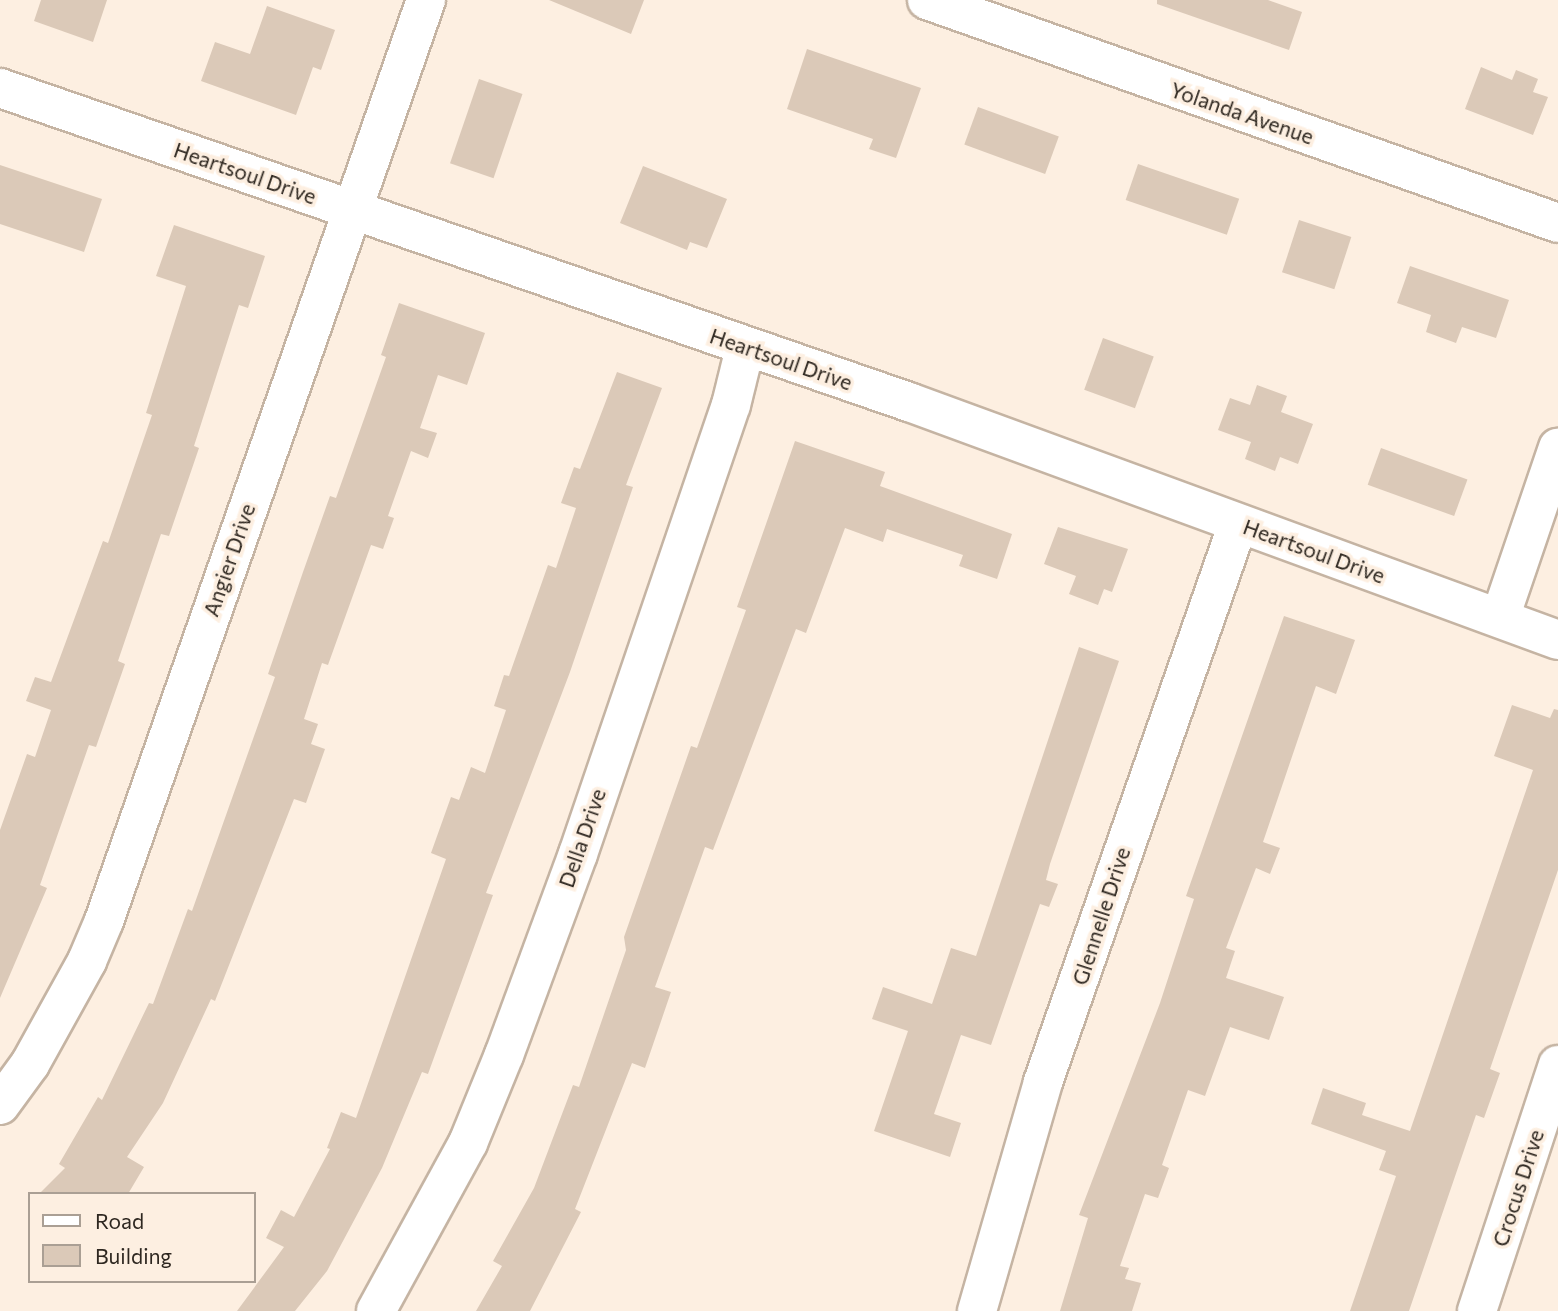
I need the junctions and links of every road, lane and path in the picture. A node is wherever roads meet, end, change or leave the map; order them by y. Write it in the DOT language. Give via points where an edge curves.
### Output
graph roads {
  1 [pos="426,0"];
  2 [pos="927,0"];
  3 [pos="0,88"];
  4 [pos="352,210"];
  5 [pos="1558,223"];
  6 [pos="745,348"];
  7 [pos="1558,448"];
  8 [pos="1238,524"];
  9 [pos="1500,618"];
  10 [pos="1558,640"];
  11 [pos="1558,1065"];
  12 [pos="0,1105"];
  13 [pos="376,1311"];
  14 [pos="976,1311"];
  15 [pos="1477,1311"];
  1 -- 4 [label="street, Angier Drive"];
  2 -- 5 [label="street, Yolanda Avenue"];
  3 -- 4 [label="street, Heartsoul Drive"];
  4 -- 6 [label="street, Heartsoul Drive"];
  4 -- 12 [label="street, Angier Drive" via="104,921 30,1064"];
  6 -- 8 [label="street, Heartsoul Drive" via="909,402"];
  6 -- 13 [label="street, Della Drive" via="731,405 578,854 503,1055 468,1143"];
  7 -- 9 [label="street"];
  8 -- 9 [label="street, Heartsoul Drive"];
  8 -- 14 [label="street, Glennelle Drive" via="1043,1083"];
  9 -- 10 [label="street, Heartsoul Drive"];
  11 -- 15 [label="street, Crocus Drive"];
}
